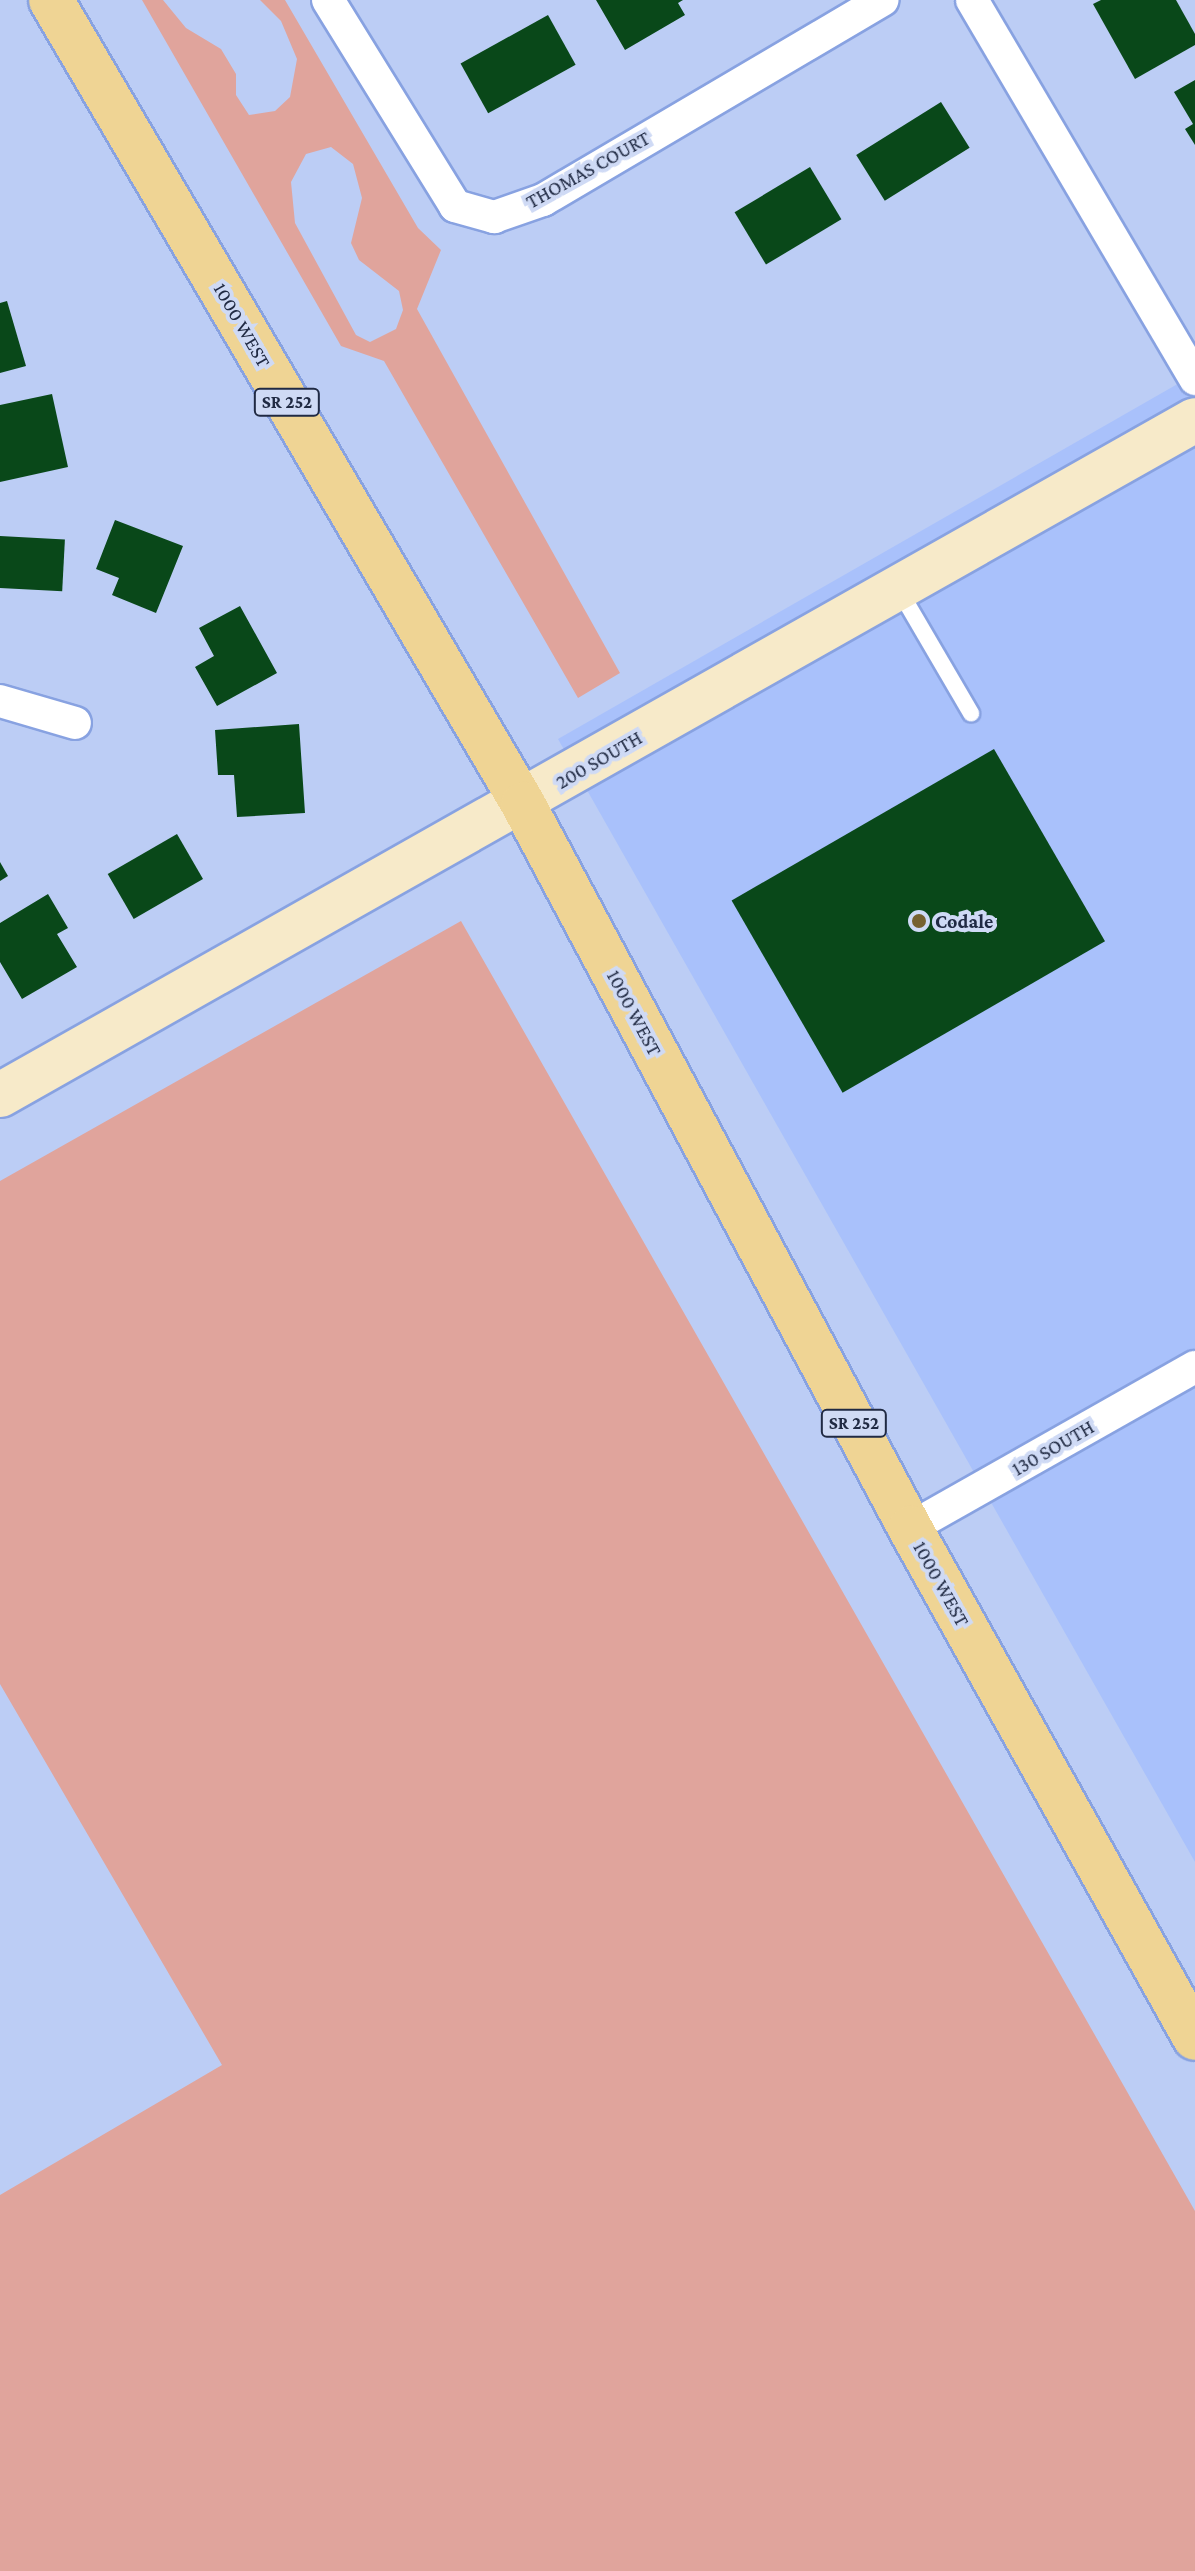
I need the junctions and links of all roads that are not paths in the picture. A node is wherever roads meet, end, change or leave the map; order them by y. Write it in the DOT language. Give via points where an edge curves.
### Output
graph roads {
  1 [pos="51,0"];
  2 [pos="328,0"];
  3 [pos="882,0"];
  4 [pos="972,0"];
  5 [pos="1195,379"];
  6 [pos="1195,420"];
  7 [pos="898,589"];
  8 [pos="0,701"];
  9 [pos="971,713"];
  10 [pos="75,723"];
  11 [pos="523,804"];
  12 [pos="0,1095"];
  13 [pos="1195,1367"];
  14 [pos="910,1528"];
  15 [pos="1195,2038"];
  1 -- 11 [label="main road, 1000 WEST / SR 252"];
  2 -- 3 [label="street, THOMAS COURT" via="455,206 494,217 543,200"];
  4 -- 5 [label="street"];
  6 -- 7 [label="street, 200 SOUTH"];
  7 -- 9 [label="lane"];
  7 -- 11 [label="street, 200 SOUTH"];
  8 -- 10 [label="street"];
  11 -- 12 [label="street, 200 SOUTH"];
  11 -- 14 [label="main road, 1000 WEST / SR 252"];
  13 -- 14 [label="street, 130 SOUTH"];
  14 -- 15 [label="main road, 1000 WEST / SR 252"];
}
